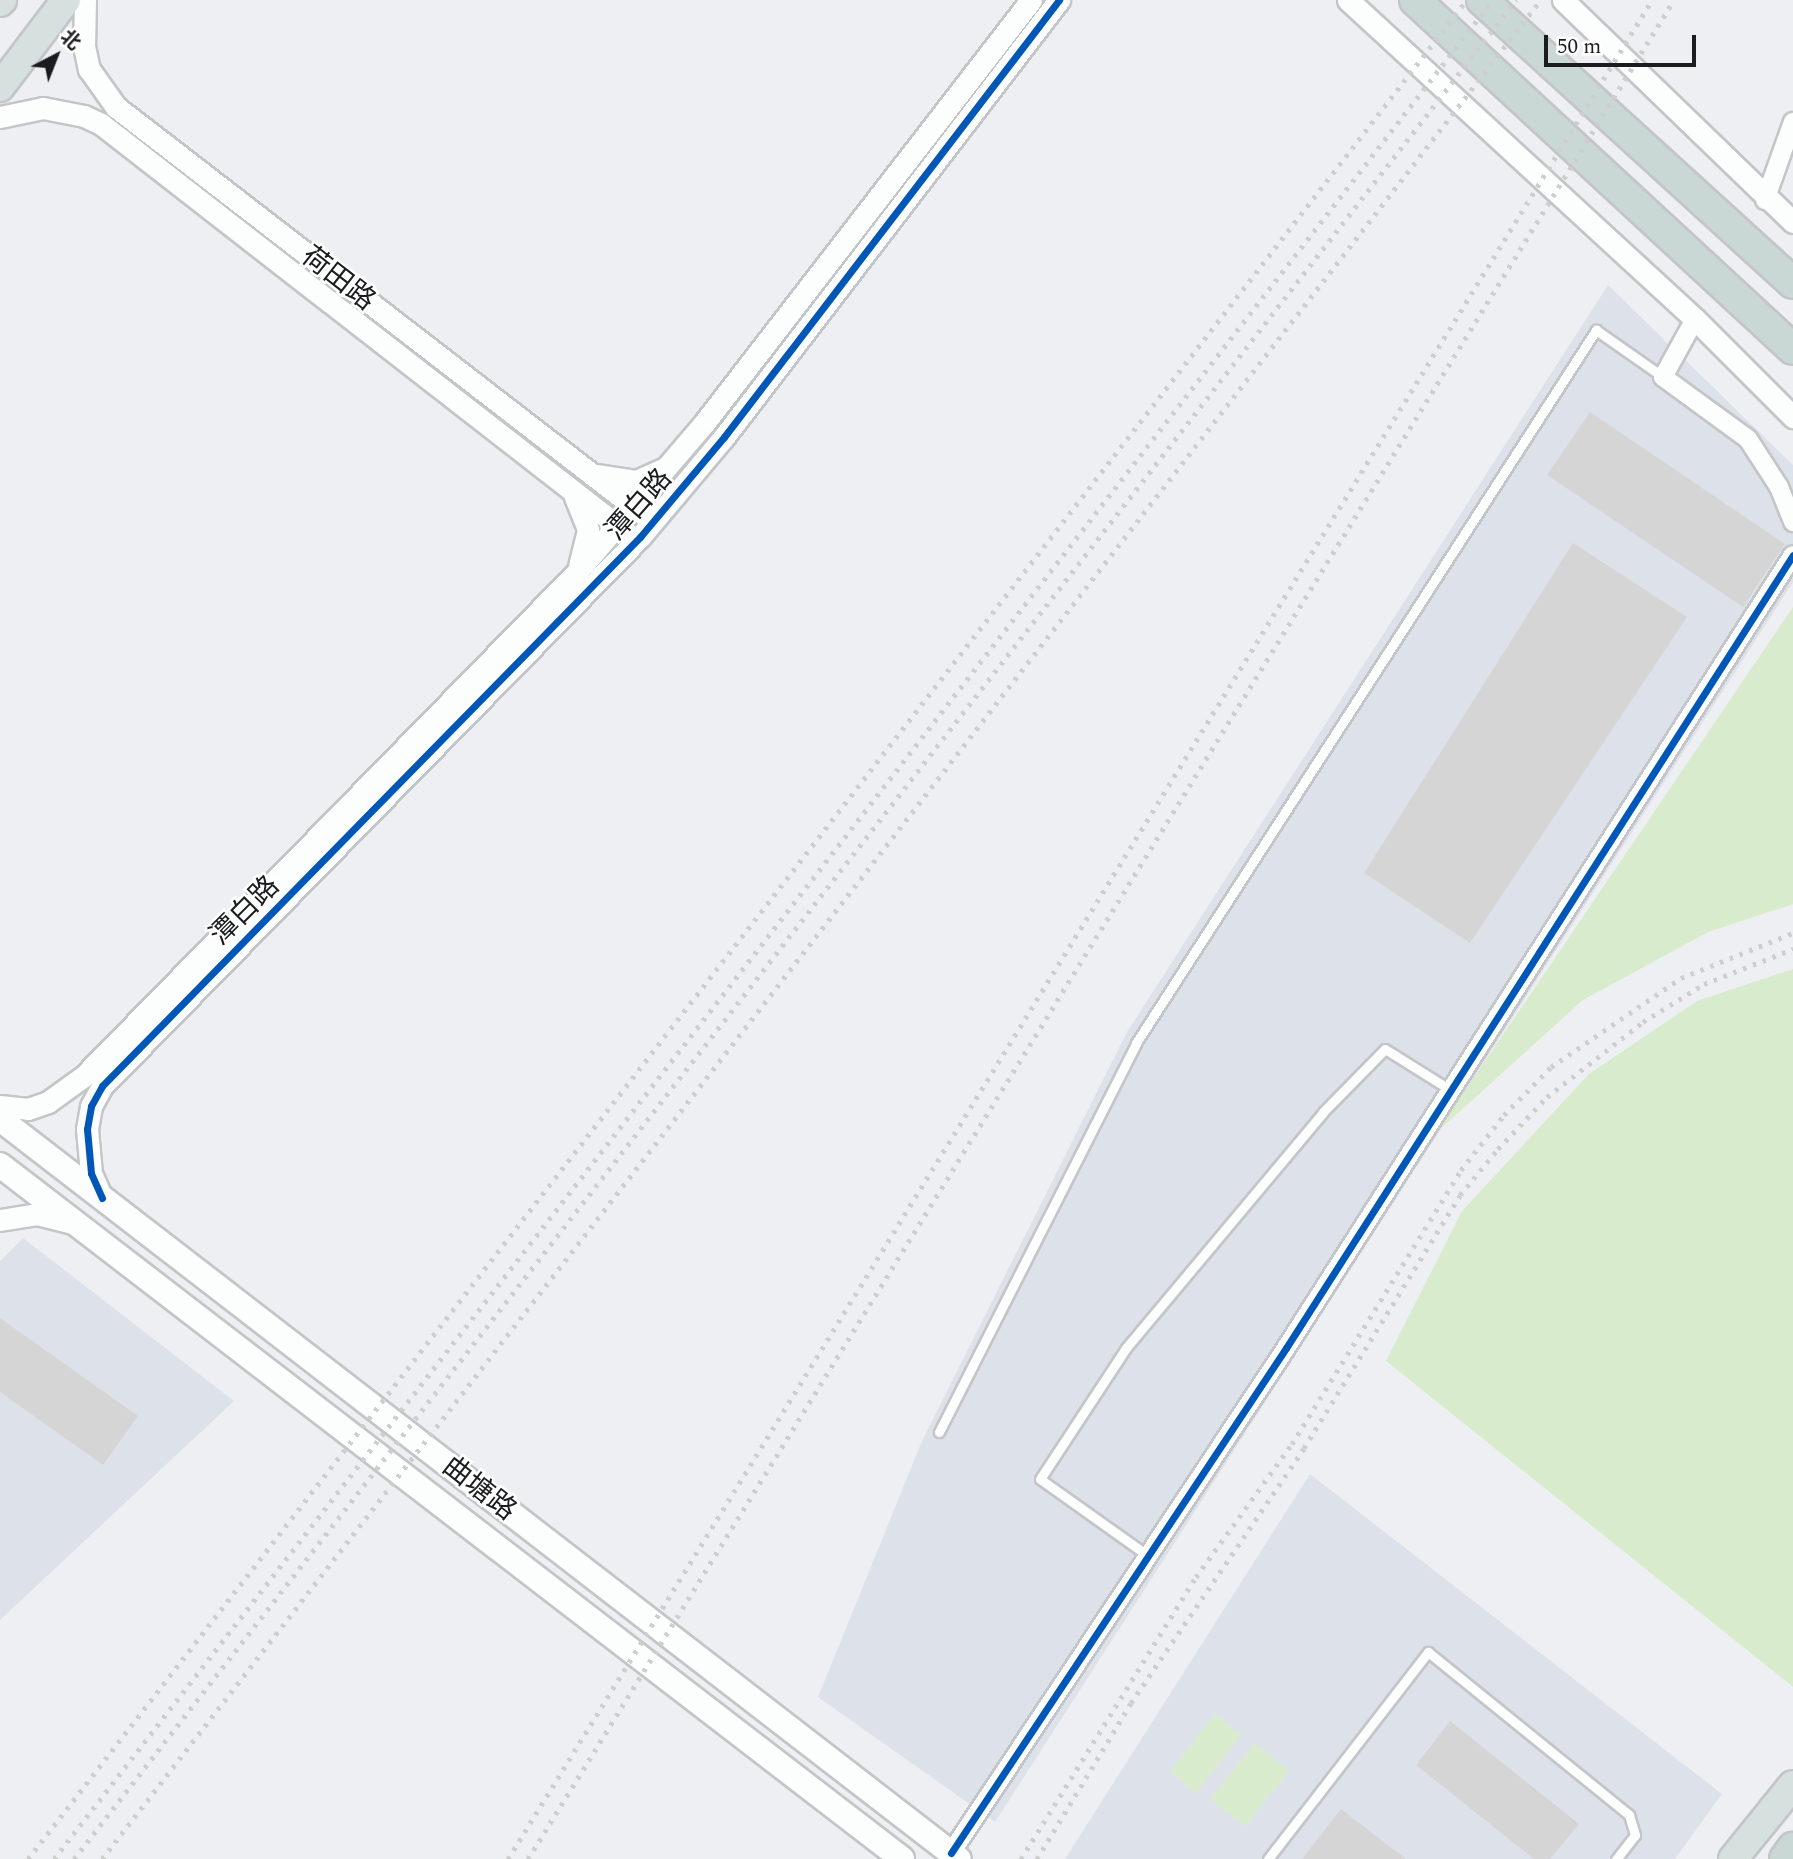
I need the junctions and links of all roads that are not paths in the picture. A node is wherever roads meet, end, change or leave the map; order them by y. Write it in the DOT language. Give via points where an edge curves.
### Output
graph roads {
  1 [pos="66,0"];
  2 [pos="85,0"];
  3 [pos="1031,0"];
  4 [pos="1059,0"];
  5 [pos="1348,0"];
  6 [pos="1415,0"];
  7 [pos="1482,0"];
  8 [pos="1563,0"];
  9 [pos="0,87"];
  10 [pos="0,117"];
  11 [pos="1793,122"];
  12 [pos="1765,200"];
  13 [pos="1712,210"];
  14 [pos="1793,222"];
  15 [pos="1691,258"];
  16 [pos="1793,272"];
  17 [pos="1793,284"];
  18 [pos="1695,319"];
  19 [pos="1793,349"];
  20 [pos="1793,363"];
  21 [pos="1663,377"];
  22 [pos="1793,416"];
  23 [pos="674,460"];
  24 [pos="588,471"];
  25 [pos="565,485"];
  26 [pos="635,508"];
  27 [pos="653,522"];
  28 [pos="1793,522"];
  29 [pos="618,526"];
  30 [pos="637,541"];
  31 [pos="1793,555"];
  32 [pos="574,575"];
  33 [pos="1450,1089"];
  34 [pos="0,1106"];
  35 [pos="0,1119"];
  36 [pos="0,1165"];
  37 [pos="102,1198"];
  38 [pos="0,1220"];
  39 [pos="81,1227"];
  40 [pos="939,1432"];
  41 [pos="1147,1555"];
  42 [pos="1793,1785"];
  43 [pos="1793,1849"];
  44 [pos="955,1856"];
  45 [pos="902,1859"];
  46 [pos="1268,1859"];
  47 [pos="1616,1859"];
  48 [pos="1733,1859"];
  49 [pos="1785,1859"];
  1 -- 9 [label="main road"];
  2 -- 24 [label="street, 荷田路" via="84,46 89,69 116,107"];
  3 -- 23 [label="street, 潭白路"];
  4 -- 27 [label="street, 潭白路" via="724,437"];
  5 -- 18 [label="street"];
  6 -- 15 [label="highway"];
  7 -- 13 [label="highway"];
  8 -- 12 [label="street"];
  10 -- 25 [label="street, 荷田路" via="43,108 100,124"];
  11 -- 12 [label="street"];
  12 -- 14 [label="street"];
  13 -- 16 [label="main road"];
  13 -- 17 [label="highway"];
  15 -- 19 [label="highway"];
  15 -- 20 [label="main road"];
  18 -- 21 [label="street"];
  18 -- 22 [label="street"];
  21 -- 28 [label="street" via="1748,439 1779,486"];
  21 -- 40 [label="lane" via="1596,330 1136,1043"];
  23 -- 24 [label="street" via="660,472 635,481 604,478"];
  23 -- 26 [label="street, 潭白路"];
  24 -- 26 [label="street, 荷田路"];
  25 -- 29 [label="street, 荷田路"];
  25 -- 32 [label="street" via="581,505 588,530"];
  26 -- 27 [label="street, 荷田路"];
  26 -- 29 [label="street, 潭白路"];
  27 -- 30 [label="street, 潭白路"];
  29 -- 30 [label="street, 荷田路"];
  29 -- 32 [label="street, 潭白路"];
  30 -- 37 [label="street, 潭白路" via="102,1086 91,1106 87,1129 91,1173"];
  31 -- 33 [label="street"];
  32 -- 34 [label="street, 潭白路" via="84,1076 48,1102 28,1109"];
  33 -- 41 [label="street" via="1286,1348"];
  33 -- 41 [label="lane" via="1385,1049 1323,1112 1126,1348 1040,1479"];
  35 -- 37 [label="main road, 曲塘路"];
  36 -- 39 [label="main road, 曲塘路"];
  37 -- 44 [label="main road, 曲塘路"];
  38 -- 39 [label="street" via="37,1214"];
  39 -- 45 [label="main road, 曲塘路"];
  41 -- 44 [label="street"];
  42 -- 48 [label="main road"];
  43 -- 49 [label="highway"];
  46 -- 47 [label="lane" via="1428,1652 1629,1815 1635,1835"];
}
